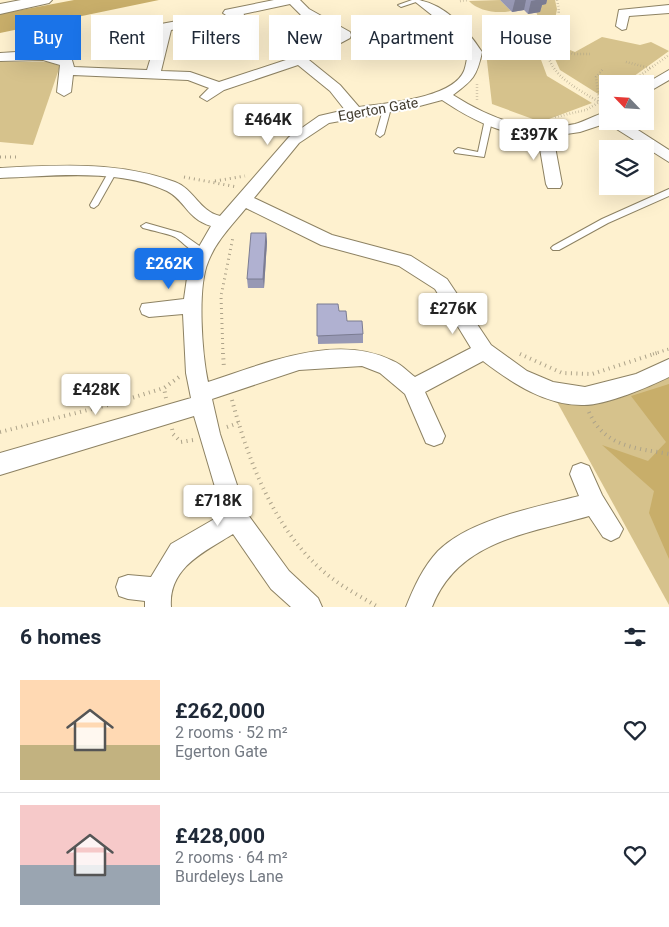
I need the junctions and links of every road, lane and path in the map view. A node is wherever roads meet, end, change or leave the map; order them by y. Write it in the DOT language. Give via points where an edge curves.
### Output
graph roads {
  1 [pos="44,0"];
  2 [pos="292,0"];
  3 [pos="419,0"];
  4 [pos="468,0"];
  5 [pos="558,0"];
  6 [pos="614,0"];
  7 [pos="668,0"];
  8 [pos="460,1"];
  9 [pos="669,4"];
  10 [pos="401,6"];
  11 [pos="0,9"];
  12 [pos="669,9"];
  13 [pos="234,12"];
  14 [pos="623,13"];
  15 [pos="237,15"];
  16 [pos="311,15"];
  17 [pos="560,15"];
  18 [pos="173,26"];
  19 [pos="622,26"];
  20 [pos="341,29"];
  21 [pos="341,38"];
  22 [pos="478,40"];
  23 [pos="482,40"];
  24 [pos="570,53"];
  25 [pos="590,54"];
  26 [pos="669,56"];
  27 [pos="0,57"];
  28 [pos="300,60"];
  29 [pos="549,60"];
  30 [pos="626,62"];
  31 [pos="651,68"];
  32 [pos="603,69"];
  33 [pos="67,71"];
  34 [pos="154,74"];
  35 [pos="669,74"];
  36 [pos="641,75"];
  37 [pos="466,79"];
  38 [pos="654,84"];
  39 [pos="219,87"];
  40 [pos="64,92"];
  41 [pos="444,95"];
  42 [pos="207,97"];
  43 [pos="599,102"];
  44 [pos="387,108"];
  45 [pos="464,108"];
  46 [pos="355,112"];
  47 [pos="488,121"];
  48 [pos="599,121"];
  49 [pos="548,125"];
  50 [pos="629,130"];
  51 [pos="380,134"];
  52 [pos="458,152"];
  53 [pos="669,157"];
  54 [pos="112,173"];
  55 [pos="0,174"];
  56 [pos="251,180"];
  57 [pos="212,182"];
  58 [pos="554,184"];
  59 [pos="669,192"];
  60 [pos="243,200"];
  61 [pos="94,205"];
  62 [pos="146,226"];
  63 [pos="229,229"];
  64 [pos="556,248"];
  65 [pos="203,252"];
  66 [pos="192,306"];
  67 [pos="149,309"];
  68 [pos="484,351"];
  69 [pos="669,368"];
  70 [pos="228,384"];
  71 [pos="164,388"];
  72 [pos="414,388"];
  73 [pos="584,396"];
  74 [pos="201,399"];
  75 [pos="0,432"];
  76 [pos="434,436"];
  77 [pos="669,454"];
  78 [pos="0,464"];
  79 [pos="581,474"];
  80 [pos="594,504"];
  81 [pos="236,519"];
  82 [pos="610,529"];
  83 [pos="128,587"];
  84 [pos="157,599"];
  85 [pos="309,607"];
  86 [pos="378,607"];
  87 [pos="419,607"];
  1 -- 11 [label="street"];
  2 -- 13 [label="street"];
  2 -- 16 [label="street"];
  3 -- 10 [label="lane"];
  3 -- 37 [label="street" via="462,32 475,52 471,72"];
  4 -- 8 [label="path"];
  5 -- 17 [label="path"];
  6 -- 14 [label="street"];
  7 -- 9 [label="street"];
  12 -- 14 [label="street"];
  13 -- 15 [label="lane"];
  14 -- 19 [label="street"];
  18 -- 34 [label="street" via="159,28"];
  20 -- 21 [label="street" via="350,33"];
  22 -- 23 [label="path"];
  24 -- 25 [label="path"];
  26 -- 31 [label="path"];
  27 -- 33 [label="street" via="47,50 67,63"];
  28 -- 39 [label="street"];
  28 -- 46 [label="street" via="335,88"];
  29 -- 43 [label="path" via="553,69"];
  30 -- 31 [label="path"];
  31 -- 36 [label="path"];
  32 -- 43 [label="path" via="596,77"];
  33 -- 34 [label="street"];
  33 -- 40 [label="street"];
  34 -- 39 [label="street" via="190,76"];
  35 -- 38 [label="street"];
  37 -- 41 [label="street, Egerton Gate"];
  37 -- 45 [label="path" via="478,84 478,100"];
  39 -- 42 [label="street"];
  41 -- 44 [label="street, Egerton Gate"];
  41 -- 45 [label="street"];
  43 -- 49 [label="path"];
  44 -- 46 [label="street, Egerton Gate"];
  44 -- 51 [label="lane"];
  45 -- 47 [label="street"];
  46 -- 60 [label="street, Egerton Gate" via="324,119 294,140"];
  47 -- 49 [label="street" via="516,129"];
  47 -- 52 [label="lane" via="480,155"];
  48 -- 49 [label="street" via="590,126"];
  49 -- 58 [label="street"];
  50 -- 53 [label="street"];
  54 -- 55 [label="street"];
  54 -- 61 [label="lane"];
  54 -- 63 [label="street" via="175,188 202,216"];
  56 -- 57 [label="path" via="242,175"];
  59 -- 64 [label="lane"];
  60 -- 63 [label="street, Egerton Gate"];
  60 -- 68 [label="street" via="327,240 405,261 441,284"];
  62 -- 65 [label="lane" via="178,235"];
  63 -- 65 [label="street, Egerton Gate"];
  63 -- 70 [label="path" via="220,296 223,363"];
  65 -- 66 [label="street, Egerton Gate" via="198,264"];
  66 -- 67 [label="street"];
  66 -- 74 [label="street, Egerton Gate"];
  68 -- 72 [label="street"];
  68 -- 73 [label="street" via="520,377 543,388"];
  69 -- 73 [label="street" via="640,382"];
  70 -- 72 [label="street" via="299,361 362,358 388,367"];
  70 -- 74 [label="street"];
  70 -- 86 [label="path" via="238,423 266,494 293,535 324,572"];
  71 -- 75 [label="path"];
  72 -- 76 [label="street"];
  73 -- 77 [label="path" via="590,417 600,433 618,443"];
  74 -- 78 [label="street"];
  74 -- 81 [label="street"];
  79 -- 80 [label="street"];
  80 -- 82 [label="street"];
  80 -- 87 [label="street" via="492,533 454,553 426,587"];
  81 -- 84 [label="street" via="180,553"];
  81 -- 85 [label="street" via="280,580"];
  83 -- 84 [label="street"];
}
